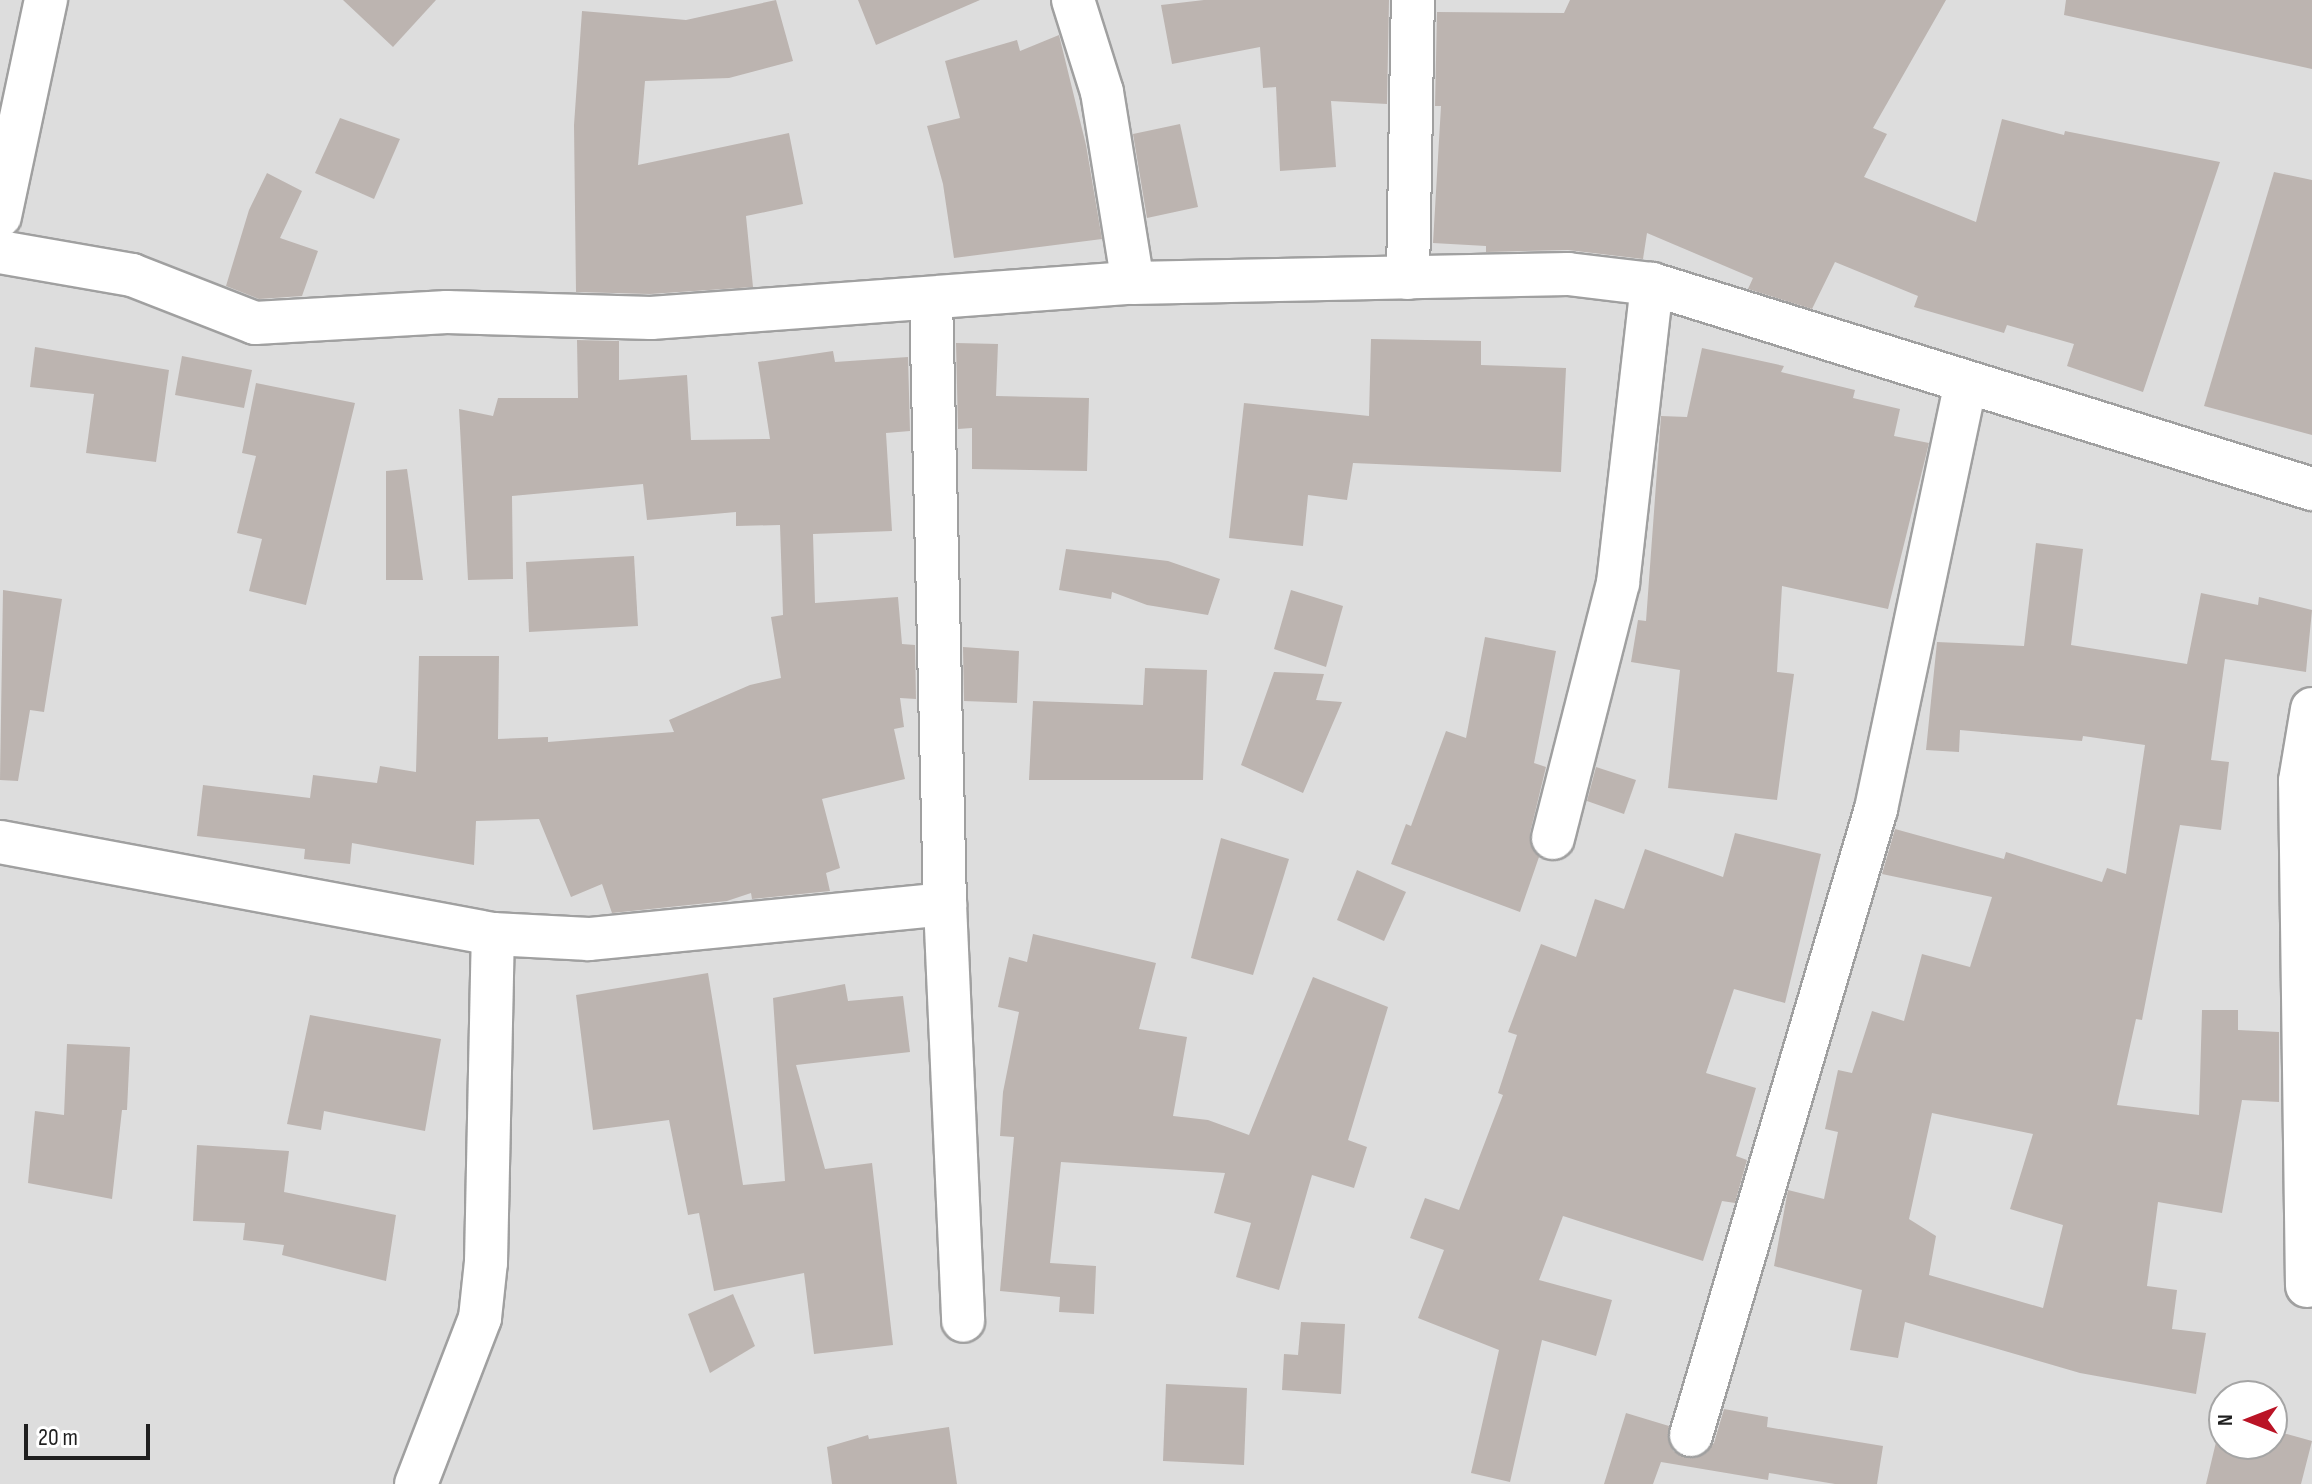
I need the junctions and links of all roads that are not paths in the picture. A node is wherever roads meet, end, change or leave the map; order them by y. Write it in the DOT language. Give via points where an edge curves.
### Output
graph roads {
  1 [pos="46,0"];
  2 [pos="1073,0"];
  3 [pos="1413,0"];
  4 [pos="0,216"];
  5 [pos="0,252"];
  6 [pos="1408,278"];
  7 [pos="1133,283"];
  8 [pos="1652,284"];
  9 [pos="931,298"];
  10 [pos="1966,382"];
  11 [pos="2312,489"];
  12 [pos="2312,709"];
  13 [pos="1553,838"];
  14 [pos="0,842"];
  15 [pos="945,904"];
  16 [pos="493,934"];
  17 [pos="2307,1286"];
  18 [pos="963,1321"];
  19 [pos="1691,1435"];
  20 [pos="416,1484"];
  1 -- 4 [label="street"];
  2 -- 7 [label="street" via="1102,92"];
  3 -- 6 [label="street"];
  5 -- 9 [label="street" via="132,275 255,323 447,312 651,318"];
  6 -- 7 [label="street"];
  6 -- 8 [label="street" via="1568,274"];
  7 -- 9 [label="street"];
  8 -- 10 [label="street"];
  8 -- 13 [label="street" via="1618,583"];
  9 -- 15 [label="street"];
  10 -- 11 [label="street"];
  10 -- 19 [label="street" via="1876,809"];
  12 -- 17 [label="street" via="2300,781"];
  14 -- 16 [label="street"];
  15 -- 16 [label="street" via="589,939"];
  15 -- 18 [label="street"];
  16 -- 20 [label="street" via="486,1262 480,1318"];
}
